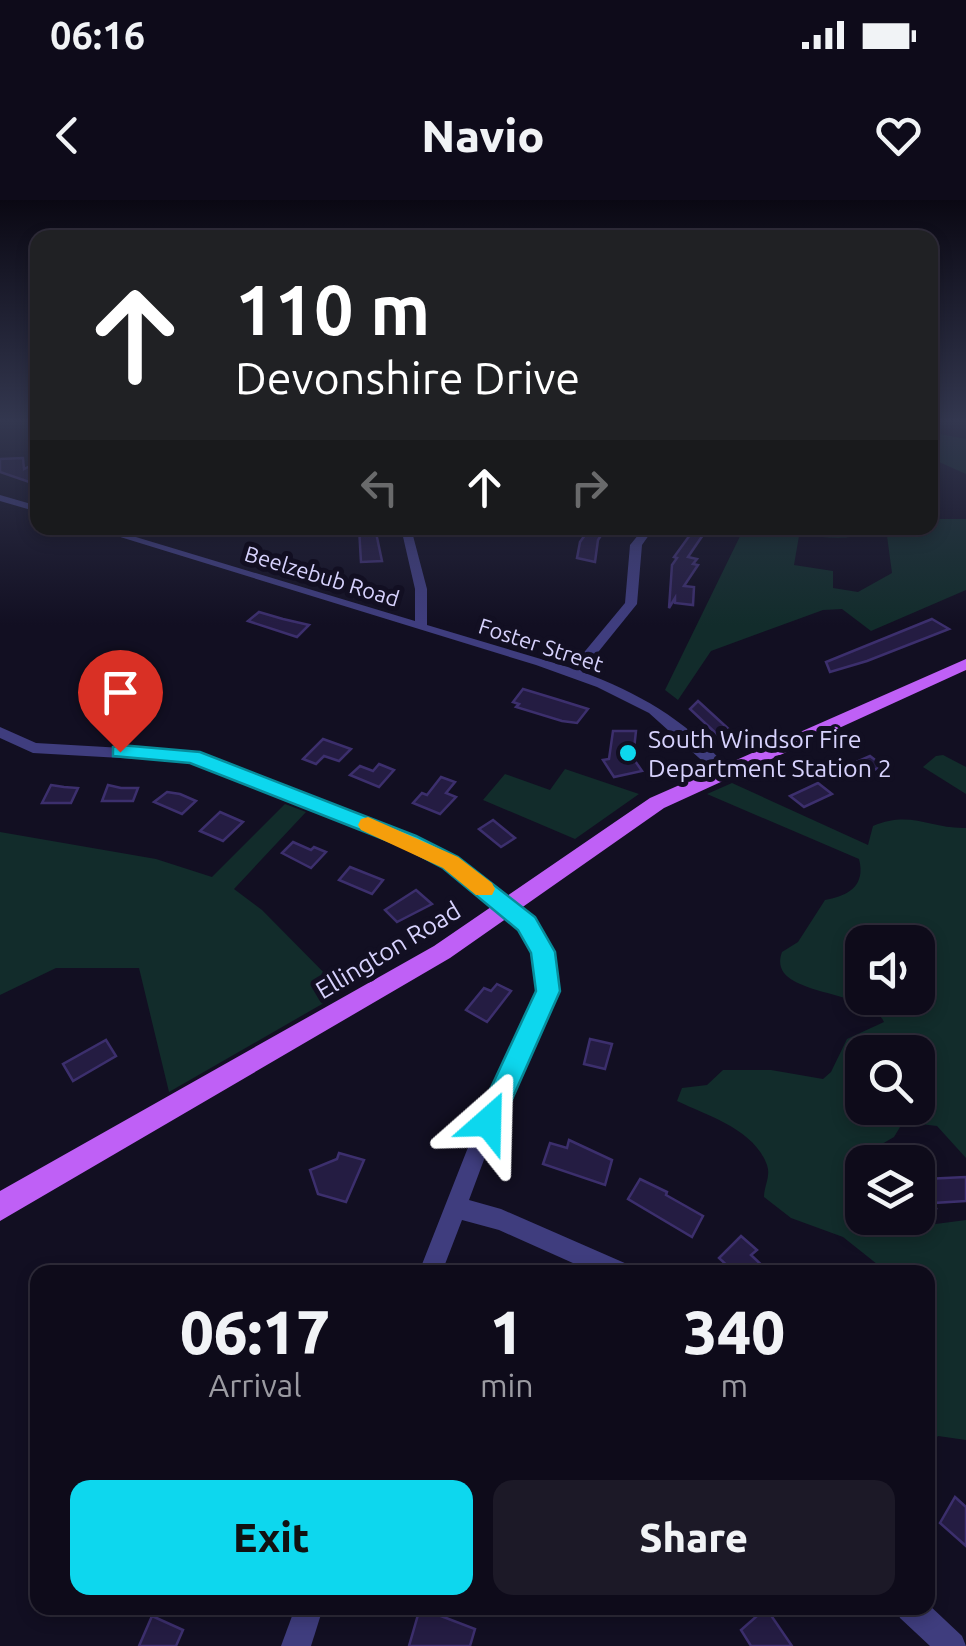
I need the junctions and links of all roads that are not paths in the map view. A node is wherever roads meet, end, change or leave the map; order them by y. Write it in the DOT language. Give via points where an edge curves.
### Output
graph roads {
  1 [pos="0,498"];
  2 [pos="30,507"];
  3 [pos="119,535"];
  4 [pos="408,535"];
  5 [pos="644,535"];
  6 [pos="421,627"];
  7 [pos="966,664"];
  8 [pos="572,674"];
  9 [pos="0,732"];
  10 [pos="722,772"];
  11 [pos="508,907"];
  12 [pos="0,1207"];
  13 [pos="455,1207"];
  14 [pos="434,1265"];
  15 [pos="602,1265"];
  16 [pos="307,1615"];
  17 [pos="918,1615"];
  18 [pos="296,1646"];
  19 [pos="952,1646"];
  1 -- 2 [label="street"];
  3 -- 6 [label="street, Beelzebub Road"];
  4 -- 6 [label="street"];
  5 -- 8 [label="street" via="636,545 631,604"];
  6 -- 8 [label="street, Foster Street"];
  7 -- 10 [label="main road, Ellington Road"];
  8 -- 10 [label="street, Foster Street" via="653,710"];
  9 -- 11 [label="street" via="34,748 193,757 233,770 408,841 450,862"];
  10 -- 11 [label="main road, Ellington Road" via="657,803"];
  11 -- 12 [label="main road, Ellington Road" via="442,952"];
  11 -- 13 [label="street" via="542,948 548,991"];
  13 -- 14 [label="street"];
  13 -- 15 [label="street"];
  16 -- 18 [label="street"];
  17 -- 19 [label="street"];
}
